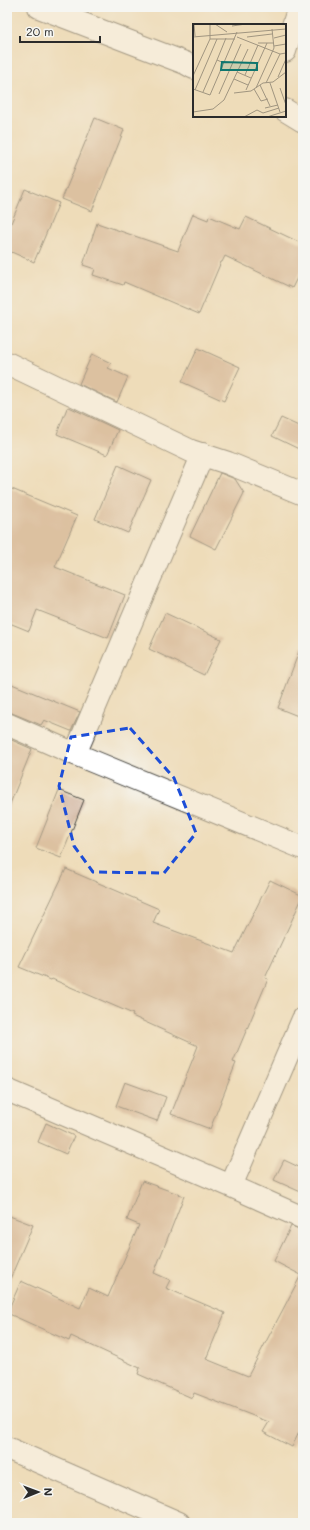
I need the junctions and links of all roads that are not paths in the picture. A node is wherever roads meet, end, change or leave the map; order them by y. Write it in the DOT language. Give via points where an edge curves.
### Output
graph roads {
  1 [pos="39,7"];
  2 [pos="300,7"];
  3 [pos="286,48"];
  4 [pos="193,67"];
  5 [pos="286,111"];
  6 [pos="303,121"];
  7 [pos="7,363"];
  8 [pos="203,454"];
  9 [pos="303,494"];
  10 [pos="7,724"];
  11 [pos="75,754"];
  12 [pos="303,848"];
  13 [pos="303,1019"];
  14 [pos="7,1090"];
  15 [pos="231,1186"];
  16 [pos="303,1218"];
  17 [pos="7,1448"];
  18 [pos="179,1523"];
  1 -- 4 [label="street"];
  2 -- 3 [label="street"];
  5 -- 6 [label="street"];
  7 -- 8 [label="street"];
  8 -- 9 [label="street"];
  8 -- 11 [label="street"];
  10 -- 11 [label="street"];
  11 -- 12 [label="street"];
  13 -- 15 [label="street"];
  14 -- 15 [label="street"];
  15 -- 16 [label="street"];
  17 -- 18 [label="street"];
}
